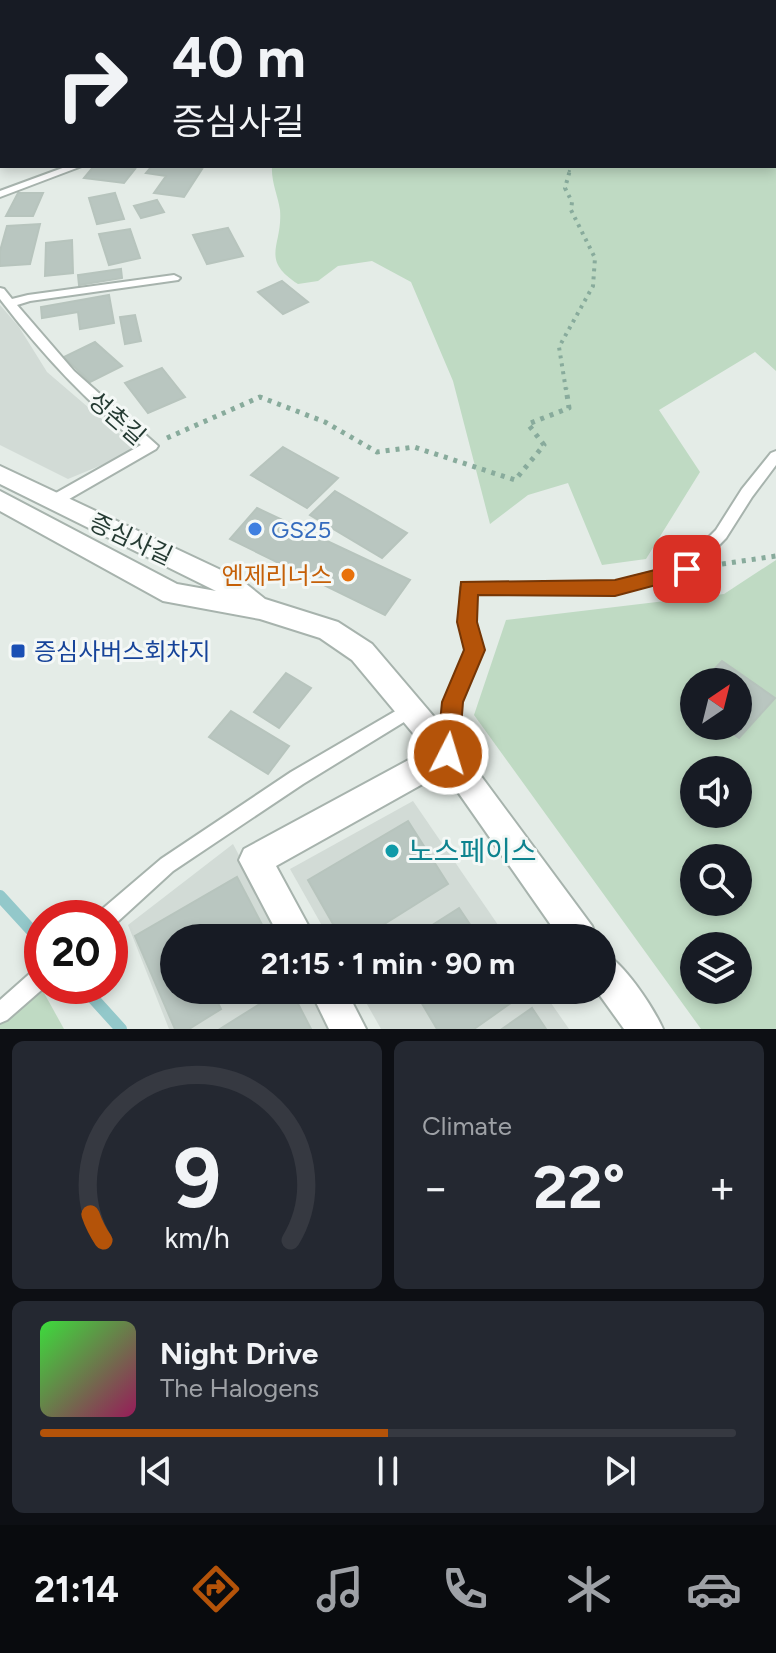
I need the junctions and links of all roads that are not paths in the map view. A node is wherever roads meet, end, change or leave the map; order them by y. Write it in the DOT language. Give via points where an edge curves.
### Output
graph roads {
  1 [pos="72,168"];
  2 [pos="0,194"];
  3 [pos="174,278"];
  4 [pos="0,291"];
  5 [pos="10,304"];
  6 [pos="776,456"];
  7 [pos="0,474"];
  8 [pos="0,500"];
  9 [pos="52,502"];
  10 [pos="260,608"];
  11 [pos="411,709"];
  12 [pos="448,754"];
  13 [pos="127,900"];
  14 [pos="290,924"];
  15 [pos="570,924"];
  16 [pos="616,989"];
  17 [pos="24,992"];
  18 [pos="335,1004"];
  19 [pos="0,1013"];
  20 [pos="348,1029"];
  21 [pos="645,1029"];
  1 -- 2 [label="lane"];
  3 -- 5 [label="lane"];
  4 -- 5 [label="lane, 성촌길"];
  5 -- 9 [label="lane, 성촌길" via="60,367 151,446"];
  6 -- 12 [label="lane" via="721,534 687,569 615,588 468,588 467,622 474,650 452,702"];
  7 -- 9 [label="street, 증심사길"];
  8 -- 10 [label="street, 증심사길" via="172,594"];
  9 -- 10 [label="street, 증심사길" via="231,586"];
  10 -- 11 [label="street, 증심사길" via="329,630 362,652"];
  11 -- 12 [label="street, 증심사길"];
  11 -- 13 [label="lane" via="167,865"];
  12 -- 14 [label="street" via="255,860"];
  12 -- 15 [label="street, 증심사길"];
  16 -- 21 [label="street"];
  17 -- 19 [label="lane"];
  18 -- 20 [label="street"];
}
